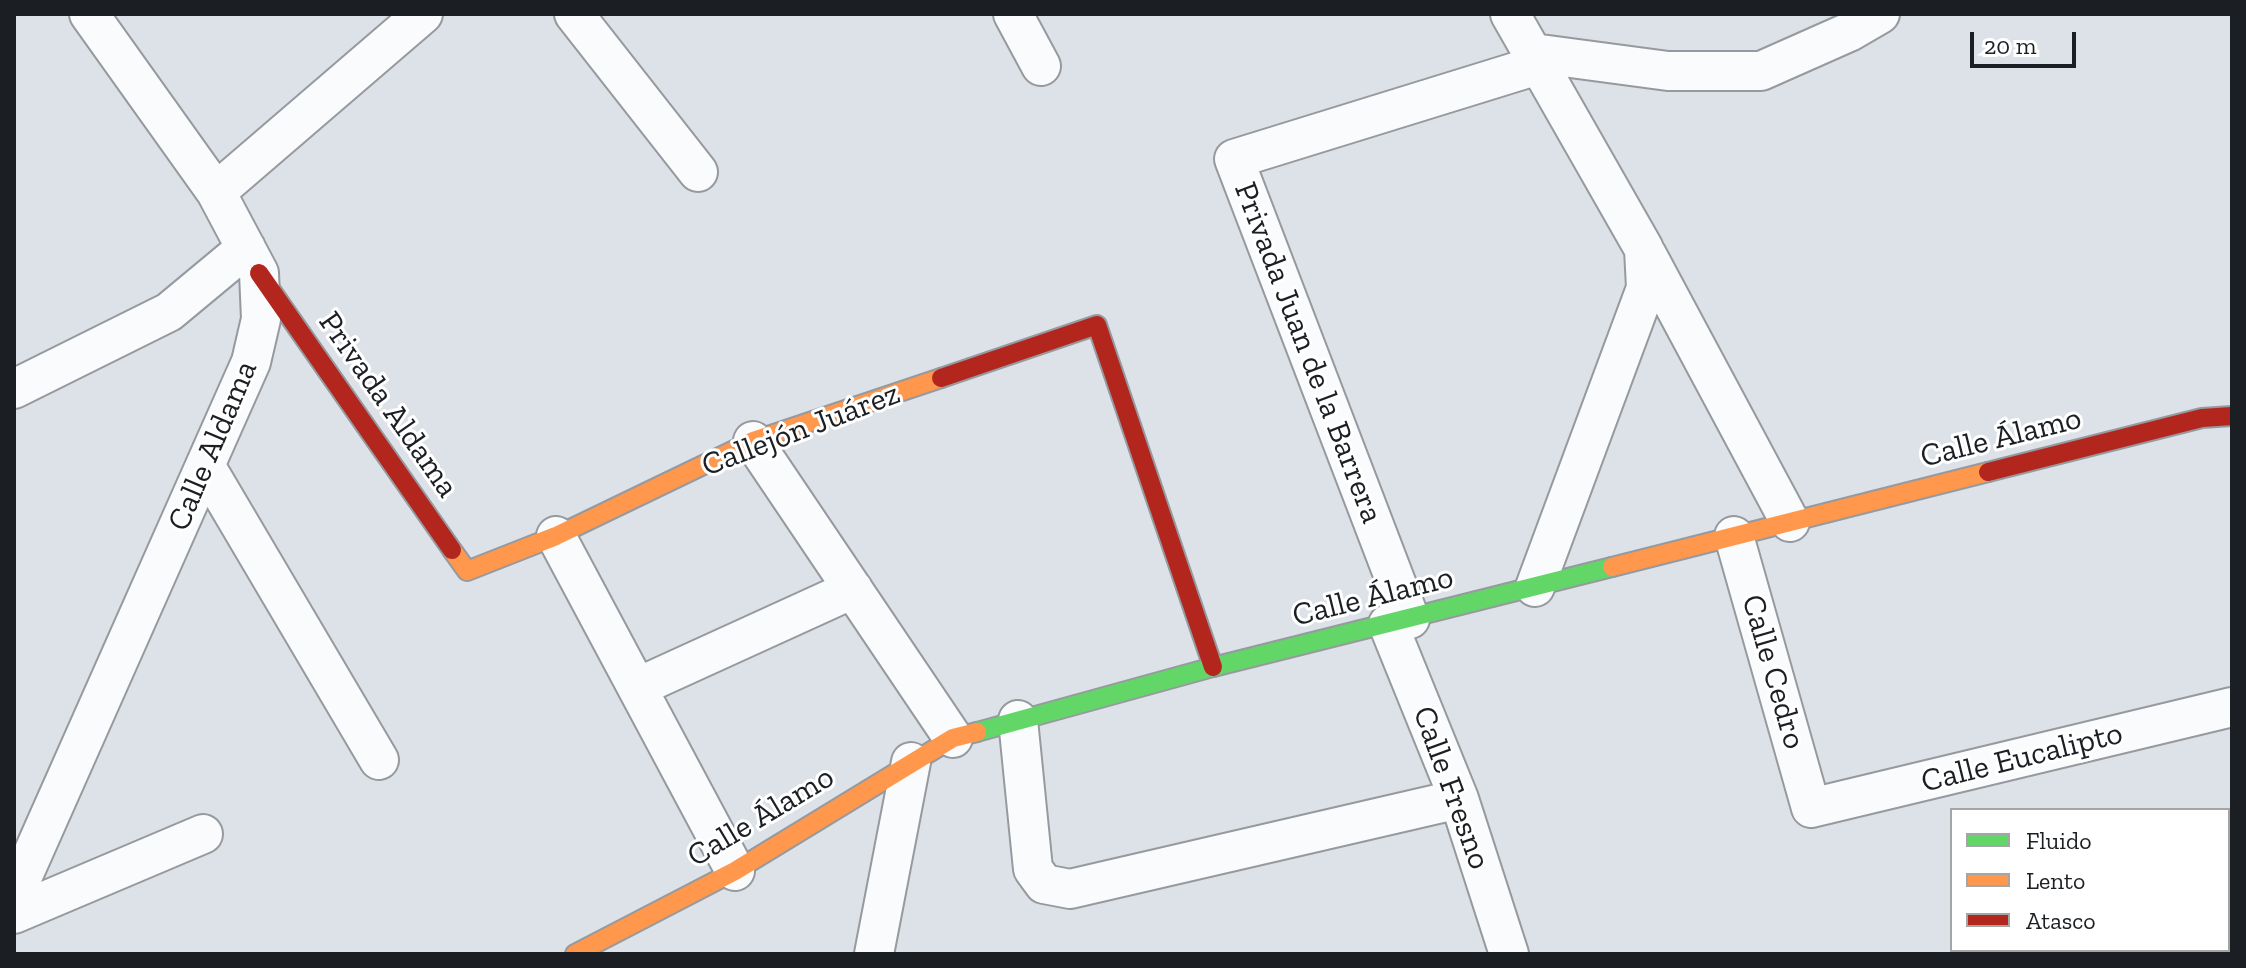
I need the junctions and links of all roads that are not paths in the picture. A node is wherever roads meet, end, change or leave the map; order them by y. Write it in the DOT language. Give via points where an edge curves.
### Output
graph roads {
  1 [pos="89,14"];
  2 [pos="423,14"];
  3 [pos="574,14"];
  4 [pos="1013,14"];
  5 [pos="1510,14"];
  6 [pos="1880,14"];
  7 [pos="1535,59"];
  8 [pos="1041,66"];
  9 [pos="698,172"];
  10 [pos="216,192"];
  11 [pos="1644,249"];
  12 [pos="253,260"];
  13 [pos="14,389"];
  14 [pos="2232,416"];
  15 [pos="753,441"];
  16 [pos="206,467"];
  17 [pos="1790,522"];
  18 [pos="556,536"];
  19 [pos="1734,536"];
  20 [pos="467,571"];
  21 [pos="1535,587"];
  22 [pos="853,589"];
  23 [pos="1399,622"];
  24 [pos="1213,667"];
  25 [pos="638,687"];
  26 [pos="2232,707"];
  27 [pos="1018,720"];
  28 [pos="953,738"];
  29 [pos="379,760"];
  30 [pos="911,762"];
  31 [pos="1459,799"];
  32 [pos="1811,808"];
  33 [pos="203,834"];
  34 [pos="735,871"];
  35 [pos="14,896"];
  36 [pos="14,914"];
  37 [pos="575,954"];
  38 [pos="874,954"];
  39 [pos="1509,954"];
  1 -- 10 [label="street, Calle Aldama"];
  2 -- 10 [label="street"];
  3 -- 9 [label="street"];
  4 -- 8 [label="street"];
  5 -- 7 [label="street"];
  6 -- 7 [label="street" via="1761,71 1668,71"];
  7 -- 11 [label="street"];
  7 -- 23 [label="street, Privada Juan de la Barrera" via="1234,159"];
  10 -- 12 [label="street, Calle Aldama"];
  11 -- 17 [label="street"];
  11 -- 21 [label="street" via="1646,288"];
  12 -- 13 [label="street" via="169,312"];
  12 -- 16 [label="street, Calle Aldama" via="261,319 251,362"];
  12 -- 20 [label="street, Privada Aldama"];
  14 -- 17 [label="street, Calle Álamo" via="2202,418"];
  15 -- 18 [label="street, Callejón Juárez"];
  15 -- 22 [label="street"];
  15 -- 24 [label="street, Callejón Juárez" via="1097,325"];
  16 -- 29 [label="street"];
  16 -- 35 [label="street, Calle Aldama"];
  17 -- 19 [label="street, Calle Álamo"];
  18 -- 20 [label="street, Callejón Juárez"];
  18 -- 25 [label="street"];
  19 -- 21 [label="street, Calle Álamo"];
  19 -- 32 [label="street, Calle Cedro"];
  21 -- 23 [label="street, Calle Álamo"];
  22 -- 25 [label="street"];
  22 -- 28 [label="street"];
  23 -- 24 [label="street, Calle Álamo"];
  23 -- 31 [label="street, Calle Fresno"];
  24 -- 27 [label="street, Calle Álamo"];
  25 -- 34 [label="street"];
  26 -- 32 [label="street, Calle Eucalipto"];
  27 -- 28 [label="street, Calle Álamo"];
  27 -- 31 [label="street" via="1033,869 1044,884 1070,889"];
  28 -- 30 [label="street, Calle Álamo"];
  30 -- 34 [label="street, Calle Álamo"];
  30 -- 38 [label="street"];
  31 -- 39 [label="street, Calle Fresno"];
  33 -- 36 [label="street"];
  34 -- 37 [label="street, Calle Álamo"];
}
